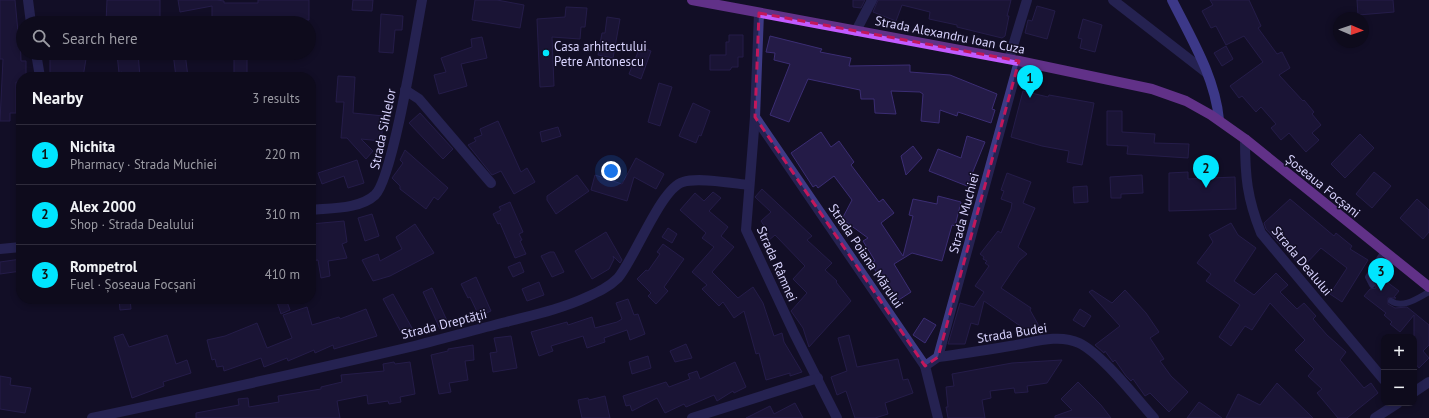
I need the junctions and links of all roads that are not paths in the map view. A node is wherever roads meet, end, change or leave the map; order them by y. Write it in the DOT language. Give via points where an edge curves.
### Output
graph roads {
  1 [pos="28,0"];
  2 [pos="422,0"];
  3 [pos="692,0"];
  4 [pos="872,0"];
  5 [pos="1027,0"];
  6 [pos="1113,0"];
  7 [pos="1172,0"];
  8 [pos="759,13"];
  9 [pos="30,16"];
  10 [pos="856,31"];
  11 [pos="37,60"];
  12 [pos="1014,60"];
  13 [pos="39,72"];
  14 [pos="1207,73"];
  15 [pos="405,90"];
  16 [pos="1199,107"];
  17 [pos="755,117"];
  18 [pos="1219,120"];
  19 [pos="1245,140"];
  20 [pos="491,183"];
  21 [pos="748,185"];
  22 [pos="316,209"];
  23 [pos="16,247"];
  24 [pos="0,249"];
  25 [pos="1384,251"];
  26 [pos="1372,285"];
  27 [pos="1429,287"];
  28 [pos="1429,292"];
  29 [pos="1391,301"];
  30 [pos="938,357"];
  31 [pos="924,366"];
  32 [pos="1381,376"];
  33 [pos="818,378"];
  34 [pos="1429,382"];
  35 [pos="1417,390"];
  36 [pos="1393,406"];
  37 [pos="92,418"];
  38 [pos="692,418"];
  39 [pos="837,418"];
  40 [pos="938,418"];
  41 [pos="1154,418"];
  42 [pos="1375,418"];
  1 -- 9 [label="street"];
  2 -- 15 [label="street, Strada Sihlelor"];
  3 -- 8 [label="main road, Strada Alexandru Ioan Cuza"];
  4 -- 10 [label="street"];
  5 -- 12 [label="street, Strada Muchiei"];
  6 -- 14 [label="street"];
  7 -- 14 [label="main road"];
  8 -- 10 [label="main road, Strada Alexandru Ioan Cuza"];
  8 -- 17 [label="street, Strada Râmnei"];
  10 -- 12 [label="main road, Strada Alexandru Ioan Cuza"];
  11 -- 13 [label="street"];
  12 -- 16 [label="main road, Strada Alexandru Ioan Cuza" via="1152,89"];
  12 -- 30 [label="street, Strada Muchiei"];
  14 -- 18 [label="main road" via="1217,102"];
  15 -- 20 [label="street" via="419,99"];
  15 -- 22 [label="street, Strada Sihlelor" via="385,178 376,194 356,204"];
  16 -- 18 [label="main road, Șoseaua Focșani"];
  17 -- 21 [label="street, Strada Râmnei"];
  17 -- 31 [label="street, Strada Poiana Mărului"];
  18 -- 19 [label="main road, Șoseaua Focșani"];
  19 -- 25 [label="main road, Șoseaua Focșani"];
  19 -- 32 [label="street, Strada Dealului" via="1246,188 1261,233"];
  21 -- 33 [label="street, Strada Râmnei" via="746,230"];
  21 -- 37 [label="street, Strada Dreptății" via="694,181 676,185 664,199 618,278 585,298 436,340 237,388"];
  23 -- 24 [label="street"];
  25 -- 26 [label="lane" via="1368,277"];
  25 -- 27 [label="main road, Șoseaua Focșani"];
  28 -- 29 [label="lane" via="1403,305"];
  30 -- 31 [label="street"];
  30 -- 41 [label="street, Strada Budei" via="1044,340 1068,340 1079,343 1110,369"];
  31 -- 40 [label="street, Strada Poiana Mărului"];
  33 -- 38 [label="street"];
  33 -- 39 [label="street, Strada Râmnei"];
  34 -- 35 [label="street"];
  36 -- 42 [label="street"];
}
